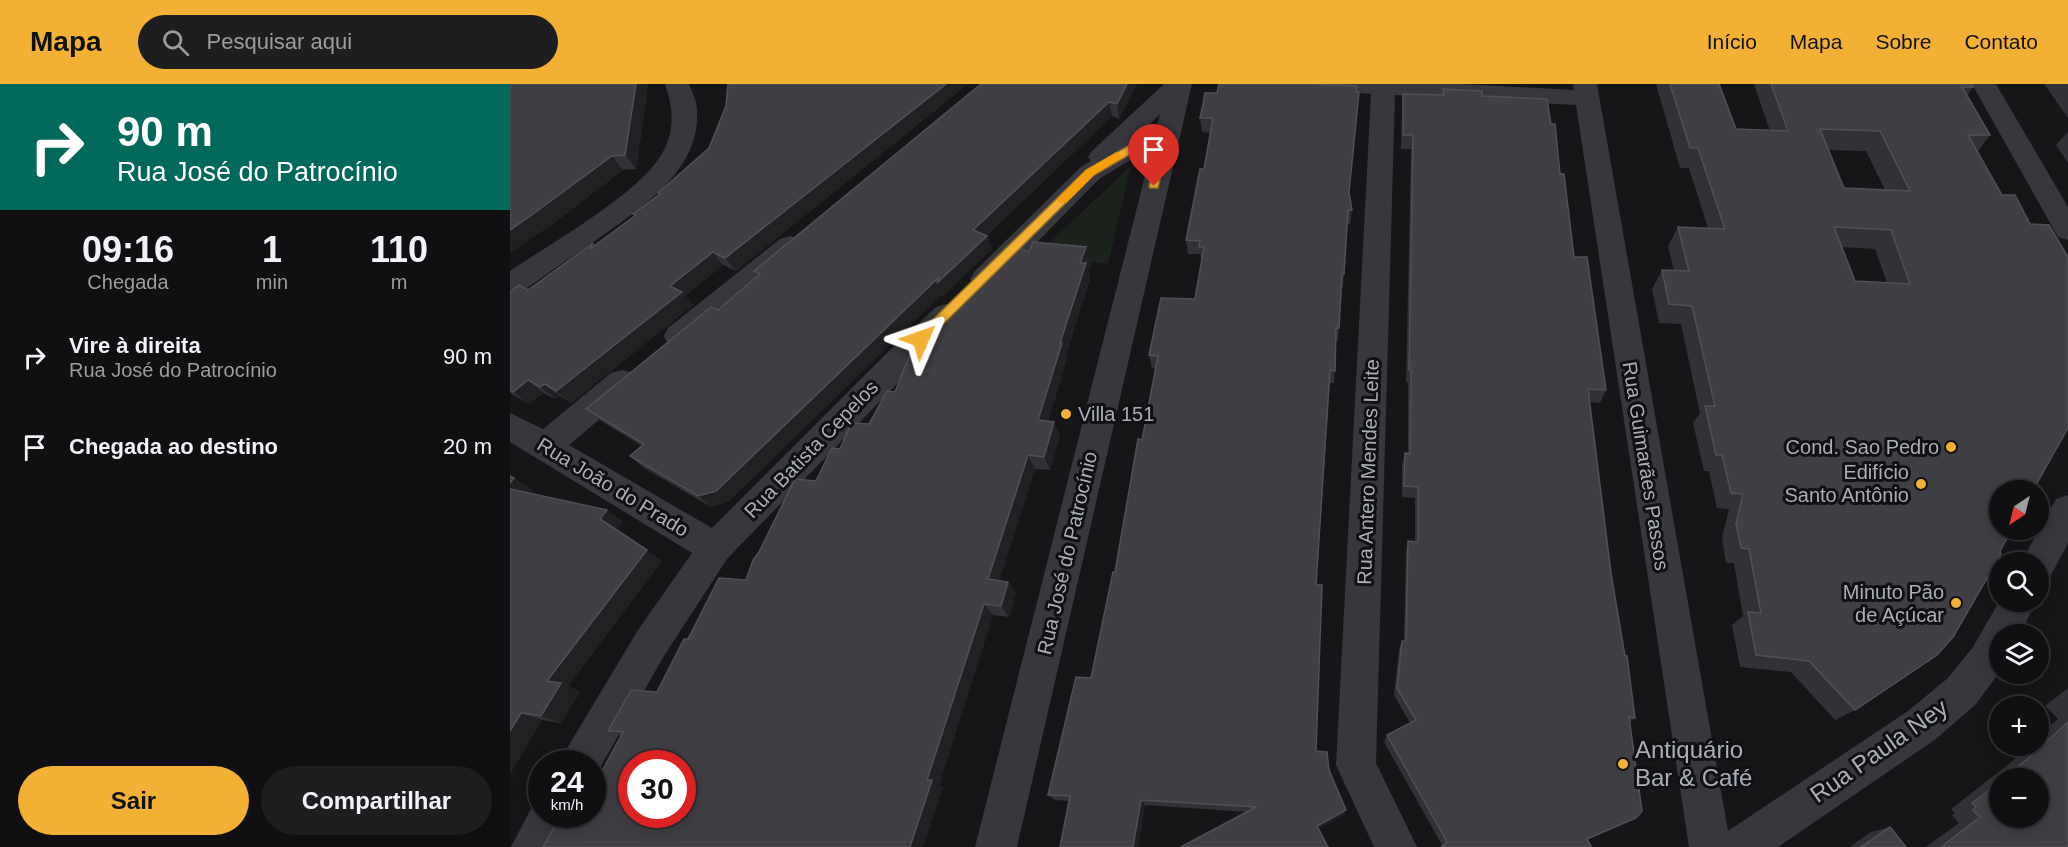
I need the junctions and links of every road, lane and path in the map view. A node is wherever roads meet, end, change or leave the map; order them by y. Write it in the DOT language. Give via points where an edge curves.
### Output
graph roads {
  1 [pos="677,84"];
  2 [pos="1179,84"];
  3 [pos="1320,84"];
  4 [pos="1984,84"];
  5 [pos="1383,87"];
  6 [pos="1586,91"];
  7 [pos="1163,147"];
  8 [pos="1090,173"];
  9 [pos="811,228"];
  10 [pos="2068,230"];
  11 [pos="510,286"];
  12 [pos="510,426"];
  13 [pos="545,446"];
  14 [pos="2068,510"];
  15 [pos="715,548"];
  16 [pos="2045,552"];
  17 [pos="1989,655"];
  18 [pos="588,750"];
  19 [pos="543,828"];
  20 [pos="532,847"];
  21 [pos="996,847"];
  22 [pos="1396,847"];
  23 [pos="1710,847"];
  24 [pos="1741,847"];
  1 -- 11 [label="street" via="684,104 684,126 663,172 626,205"];
  2 -- 7 [label="street, Rua José do Patrocínio"];
  2 -- 8 [label="street, Rua Batista Cepelos" via="1103,155"];
  3 -- 5 [label="street"];
  4 -- 10 [label="street"];
  5 -- 6 [label="street"];
  5 -- 22 [label="street, Rua Antero Mendes Leite" via="1356,765"];
  6 -- 23 [label="street, Rua Guimarães Passos"];
  7 -- 8 [label="street, Rua Batista Cepelos" via="1132,148"];
  7 -- 21 [label="street, Rua José do Patrocínio"];
  8 -- 15 [label="street, Rua Batista Cepelos"];
  9 -- 13 [label="street"];
  12 -- 13 [label="street, Rua João do Prado"];
  13 -- 15 [label="street, Rua João do Prado"];
  14 -- 16 [label="street"];
  15 -- 18 [label="street, Rua Batista Cepelos" via="651,643"];
  17 -- 24 [label="street, Rua Paula Ney" via="1962,691 1922,725"];
  19 -- 20 [label="street"];
}
